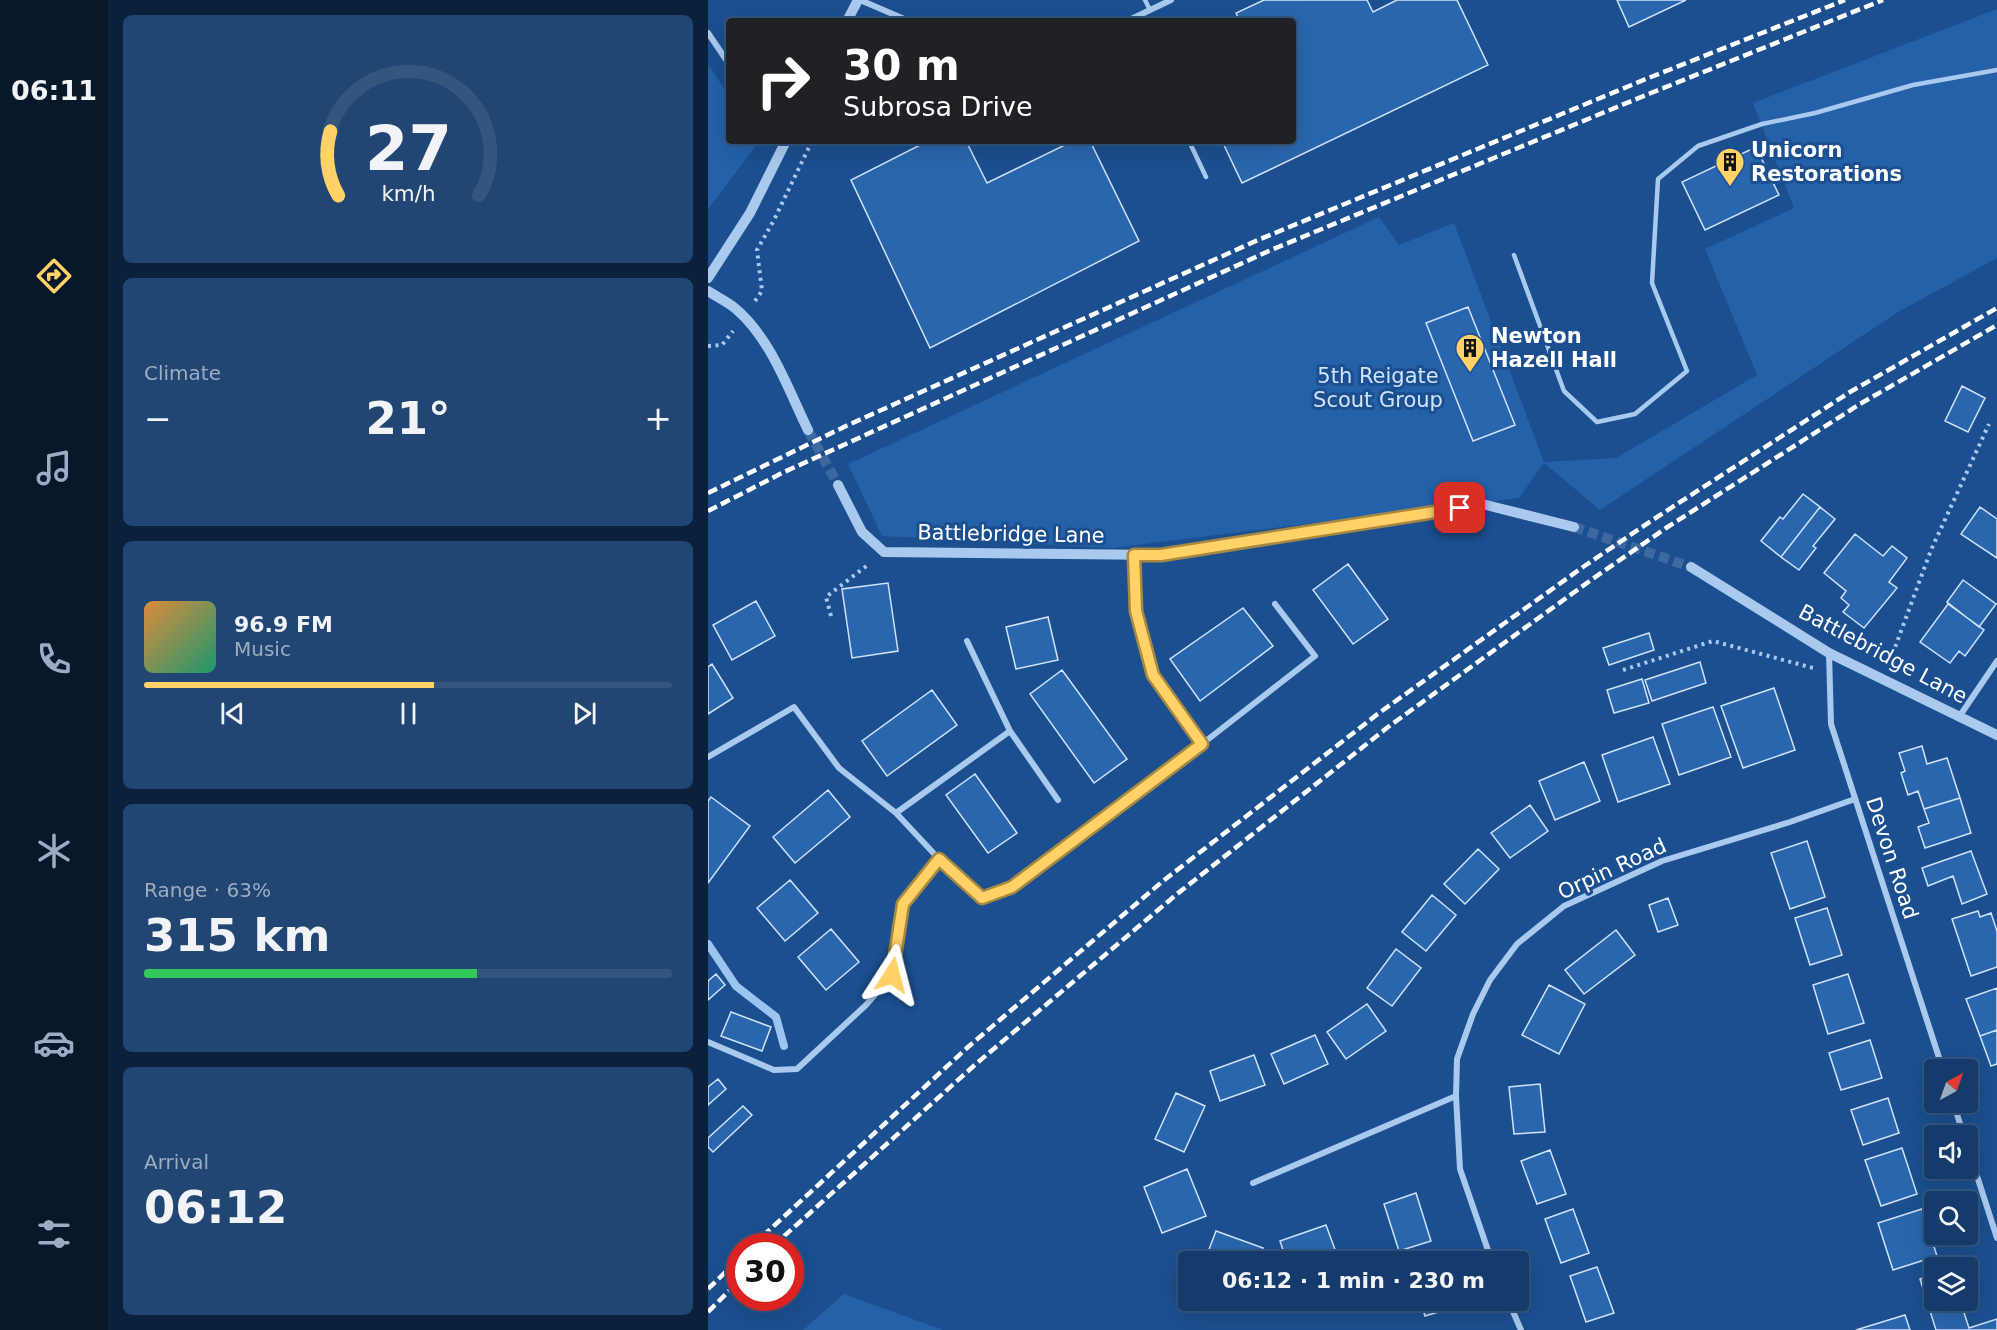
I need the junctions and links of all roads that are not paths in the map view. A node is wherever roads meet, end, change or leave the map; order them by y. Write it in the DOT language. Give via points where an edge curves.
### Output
graph roads {
  1 [pos="859,0"];
  2 [pos="1145,0"];
  3 [pos="1172,0"];
  4 [pos="1150,10"];
  5 [pos="850,18"];
  6 [pos="902,18"];
  7 [pos="1135,18"];
  8 [pos="708,33"];
  9 [pos="726,60"];
  10 [pos="1997,70"];
  11 [pos="784,144"];
  12 [pos="1190,144"];
  13 [pos="1206,177"];
  14 [pos="1514,255"];
  15 [pos="708,278"];
  16 [pos="708,291"];
  17 [pos="808,430"];
  18 [pos="838,485"];
  19 [pos="1574,527"];
  20 [pos="1134,555"];
  21 [pos="1691,567"];
  22 [pos="1275,604"];
  23 [pos="966,641"];
  24 [pos="1829,653"];
  25 [pos="1997,662"];
  26 [pos="1959,717"];
  27 [pos="1010,731"];
  28 [pos="1997,735"];
  29 [pos="1202,744"];
  30 [pos="708,757"];
  31 [pos="1855,799"];
  32 [pos="1058,800"];
  33 [pos="896,813"];
  34 [pos="939,859"];
  35 [pos="708,1042"];
  36 [pos="1939,1059"];
  37 [pos="1456,1096"];
  38 [pos="1978,1179"];
  39 [pos="1253,1183"];
  40 [pos="1997,1238"];
  41 [pos="1488,1251"];
  42 [pos="1513,1311"];
  43 [pos="1521,1330"];
  1 -- 5 [label="street"];
  1 -- 6 [label="street"];
  2 -- 4 [label="lane"];
  3 -- 4 [label="street"];
  4 -- 7 [label="street"];
  8 -- 9 [label="street"];
  10 -- 14 [label="lane" via="1914,85 1762,124 1698,146 1658,179 1652,282 1687,371 1635,414 1598,422 1564,391"];
  11 -- 15 [label="street" via="750,213"];
  12 -- 13 [label="lane"];
  16 -- 17 [label="street" via="736,309 754,328"];
  18 -- 20 [label="street, Battlebridge Lane" via="862,532 884,552"];
  19 -- 20 [label="street, Battlebridge Lane" via="1482,504 1161,555"];
  20 -- 29 [label="street" via="1136,611 1153,675"];
  21 -- 24 [label="street, Battlebridge Lane"];
  22 -- 29 [label="street" via="1315,656"];
  23 -- 27 [label="street"];
  24 -- 26 [label="street, Battlebridge Lane"];
  24 -- 31 [label="street, Devon Road" via="1831,724"];
  25 -- 26 [label="street"];
  26 -- 28 [label="street, Battlebridge Lane"];
  27 -- 32 [label="street"];
  27 -- 33 [label="street"];
  29 -- 34 [label="street" via="1012,887 982,898"];
  30 -- 33 [label="street" via="794,707 839,768"];
  31 -- 36 [label="street, Devon Road"];
  31 -- 37 [label="street, Orpin Road" via="1662,861 1564,906 1517,944 1490,980 1457,1059"];
  33 -- 34 [label="street"];
  34 -- 35 [label="street" via="903,904 892,975 866,1005 797,1069 774,1070"];
  37 -- 39 [label="street"];
  37 -- 41 [label="street, Orpin Road" via="1460,1169"];
  38 -- 40 [label="street"];
  42 -- 43 [label="street"];
}
